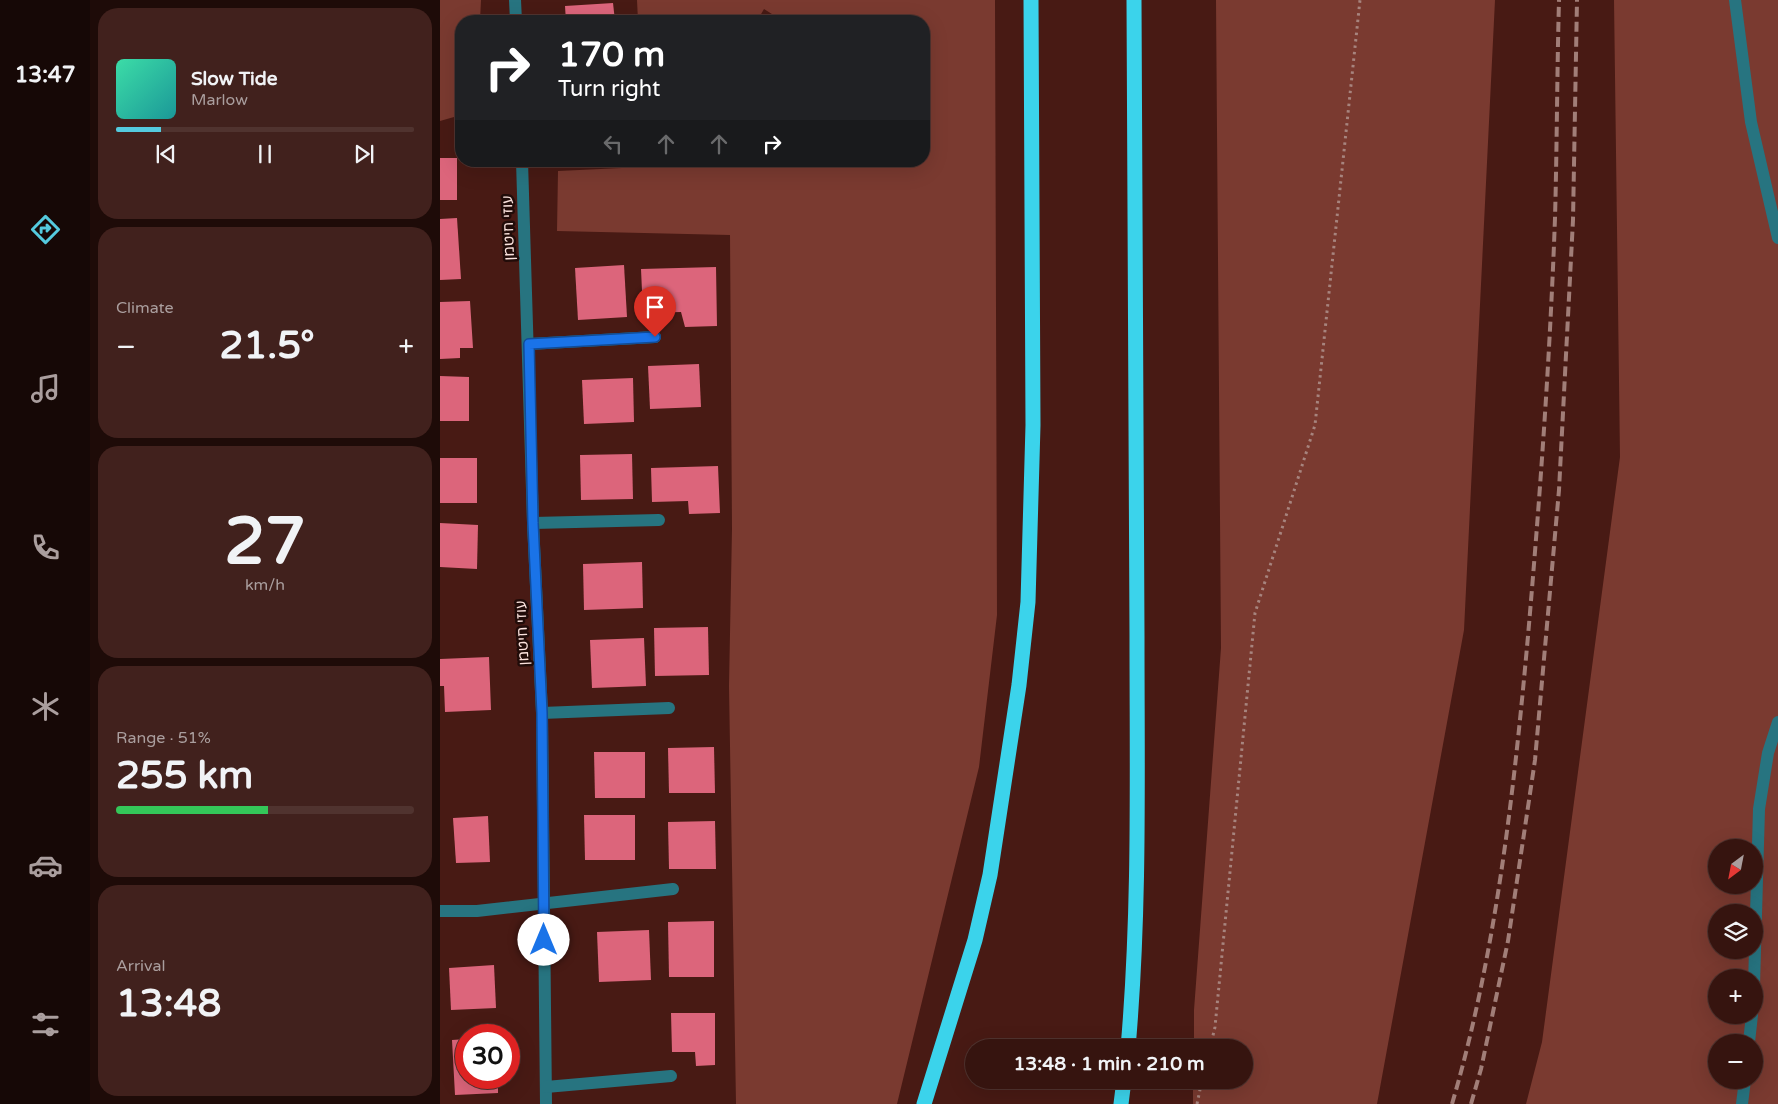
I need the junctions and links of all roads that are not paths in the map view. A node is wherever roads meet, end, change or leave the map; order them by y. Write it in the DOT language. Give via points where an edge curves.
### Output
graph roads {
  1 [pos="515,0"];
  2 [pos="1030,0"];
  3 [pos="1134,0"];
  4 [pos="1735,0"];
  5 [pos="516,15"];
  6 [pos="522,167"];
  7 [pos="1778,238"];
  8 [pos="655,337"];
  9 [pos="529,344"];
  10 [pos="659,520"];
  11 [pos="533,523"];
  12 [pos="669,708"];
  13 [pos="542,713"];
  14 [pos="1778,722"];
  15 [pos="673,889"];
  16 [pos="544,904"];
  17 [pos="440,911"];
  18 [pos="1754,969"];
  19 [pos="1129,1039"];
  20 [pos="671,1076"];
  21 [pos="546,1088"];
  22 [pos="1123,1089"];
  23 [pos="1744,1089"];
  24 [pos="546,1104"];
  25 [pos="924,1104"];
  26 [pos="1121,1104"];
  27 [pos="1742,1104"];
  1 -- 5 [label="street"];
  2 -- 25 [label="highway" via="1033,425 1028,602 1019,685 990,875 975,940"];
  3 -- 19 [label="highway" via="1137,833 1136,945"];
  4 -- 7 [label="street" via="1751,122"];
  6 -- 9 [label="street, עוזי חיטמן"];
  8 -- 9 [label="street"];
  9 -- 11 [label="street, עוזי חיטמן"];
  10 -- 11 [label="street"];
  11 -- 13 [label="street, עוזי חיטמן"];
  12 -- 13 [label="street"];
  13 -- 16 [label="street, עוזי חיטמן"];
  14 -- 18 [label="street" via="1768,753 1759,809"];
  15 -- 16 [label="street"];
  16 -- 17 [label="street"];
  16 -- 21 [label="street, עוזי חיטמן"];
  20 -- 21 [label="street"];
  21 -- 24 [label="street, עוזי חיטמן"];
  22 -- 26 [label="highway"];
  23 -- 27 [label="street"];
}
